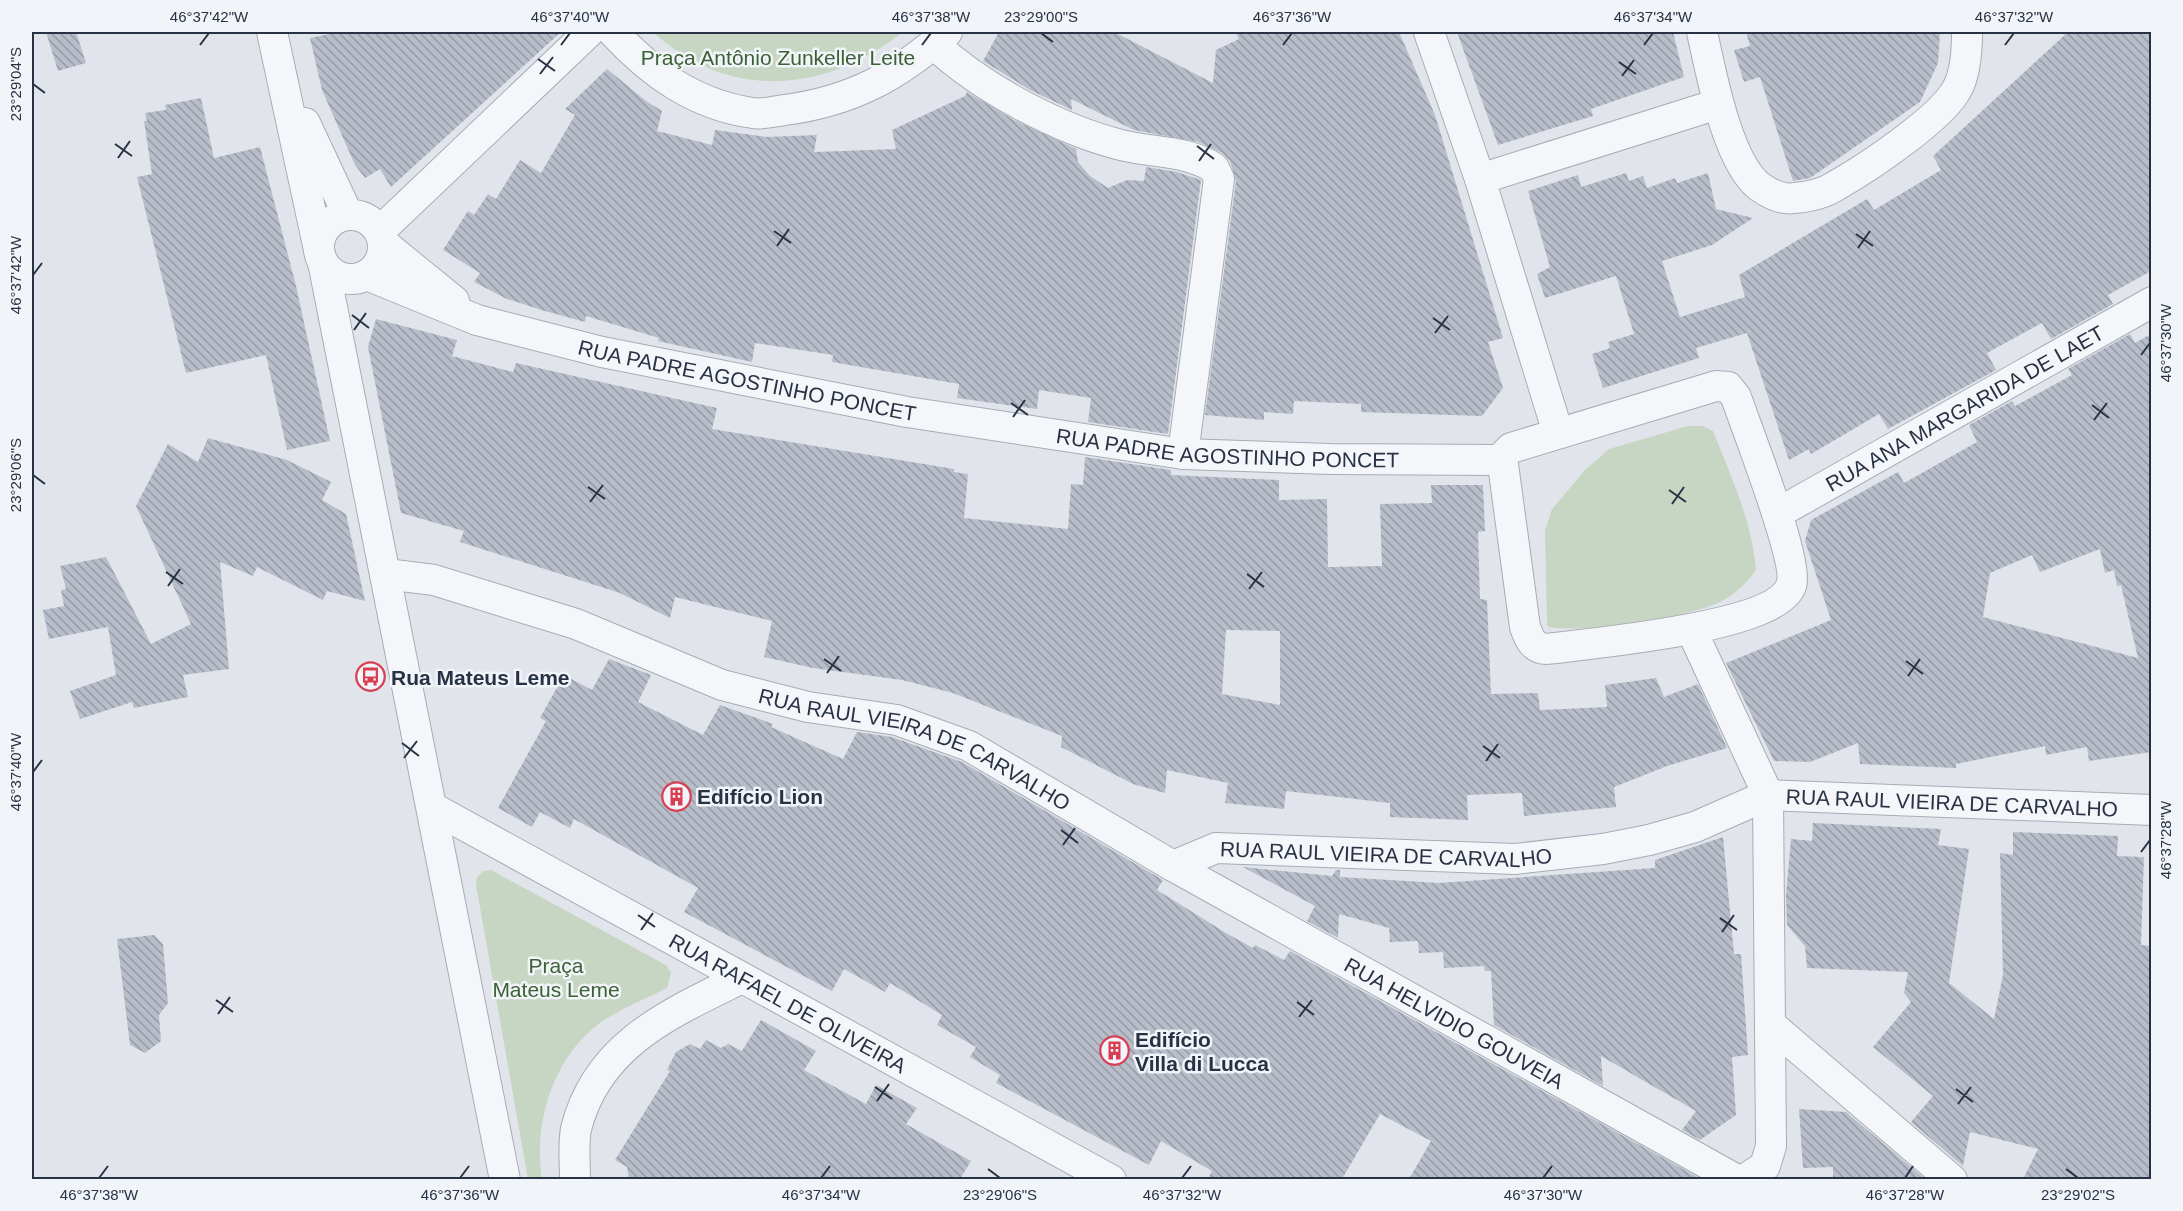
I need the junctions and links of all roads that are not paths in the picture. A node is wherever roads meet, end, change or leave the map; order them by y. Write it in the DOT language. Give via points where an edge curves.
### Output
graph roads {
  1 [pos="272,32"];
  2 [pos="589,32"];
  3 [pos="613,32"];
  4 [pos="1429,32"];
  5 [pos="1702,32"];
  6 [pos="1967,32"];
  7 [pos="940,38"];
  8 [pos="285,83"];
  9 [pos="1718,104"];
  10 [pos="1480,179"];
  11 [pos="348,214"];
  12 [pos="382,238"];
  13 [pos="321,256"];
  14 [pos="361,277"];
  15 [pos="2151,302"];
  16 [pos="477,320"];
  17 [pos="344,362"];
  18 [pos="1558,433"];
  19 [pos="1183,454"];
  20 [pos="1501,460"];
  21 [pos="1778,513"];
  22 [pos="386,574"];
  23 [pos="1691,629"];
  24 [pos="1768,795"];
  25 [pos="433,808"];
  26 [pos="2151,810"];
  27 [pos="1173,866"];
  28 [pos="742,978"];
  29 [pos="1772,1025"];
  30 [pos="506,1179"];
  31 [pos="575,1179"];
  32 [pos="1111,1179"];
  33 [pos="1737,1179"];
  34 [pos="1744,1179"];
  35 [pos="1952,1179"];
  1 -- 8 [label="street"];
  2 -- 12 [label="street"];
  3 -- 7 [label="street" via="655,73 680,89 754,114 818,106 868,88 915,60"];
  4 -- 10 [label="street"];
  5 -- 9 [label="street"];
  6 -- 9 [label="street" via="1963,75 1949,103 1837,186 1819,194 1792,199 1775,196 1750,178"];
  7 -- 19 [label="street" via="959,67 988,87 1059,122 1120,145 1196,159 1214,168 1219,179"];
  8 -- 11 [label="street"];
  8 -- 13 [label="street"];
  9 -- 10 [label="street"];
  10 -- 18 [label="street"];
  11 -- 12 [label="street" via="372,222"];
  11 -- 13 [label="street" via="326,226 321,237"];
  12 -- 14 [label="street" via="380,261"];
  12 -- 16 [label="street, RUA PADRE AGOSTINHO PONCET"];
  13 -- 14 [label="street" via="331,272 342,278"];
  13 -- 17 [label="street"];
  14 -- 16 [label="street, RUA PADRE AGOSTINHO PONCET"];
  14 -- 17 [label="street"];
  15 -- 21 [label="street, RUA ANA MARGARIDA DE LAET"];
  16 -- 19 [label="street, RUA PADRE AGOSTINHO PONCET" via="726,379 906,412"];
  17 -- 22 [label="street"];
  18 -- 20 [label="street" via="1511,448"];
  18 -- 21 [label="street" via="1725,386 1736,397"];
  19 -- 20 [label="street, RUA PADRE AGOSTINHO PONCET"];
  20 -- 23 [label="street" via="1525,627 1534,645 1547,650"];
  21 -- 23 [label="street" via="1792,578 1786,593 1758,612"];
  22 -- 25 [label="street"];
  22 -- 27 [label="street, RUA RAUL VIEIRA DE CARVALHO" via="434,580 576,624 722,685 808,707 897,720 969,746"];
  23 -- 24 [label="street"];
  24 -- 26 [label="street, RUA RAUL VIEIRA DE CARVALHO"];
  24 -- 27 [label="street, RUA RAUL VIEIRA DE CARVALHO" via="1695,827 1603,849 1515,859 1216,848"];
  24 -- 29 [label="street"];
  25 -- 28 [label="street, RUA RAFAEL DE OLIVEIRA"];
  25 -- 30 [label="street"];
  27 -- 33 [label="street, RUA HELVIDIO GOUVEIA"];
  28 -- 31 [label="street" via="672,1013 629,1041 592,1087 576,1130"];
  28 -- 32 [label="street, RUA RAFAEL DE OLIVEIRA"];
  29 -- 34 [label="street" via="1771,1146 1765,1166"];
  29 -- 35 [label="street"];
}
